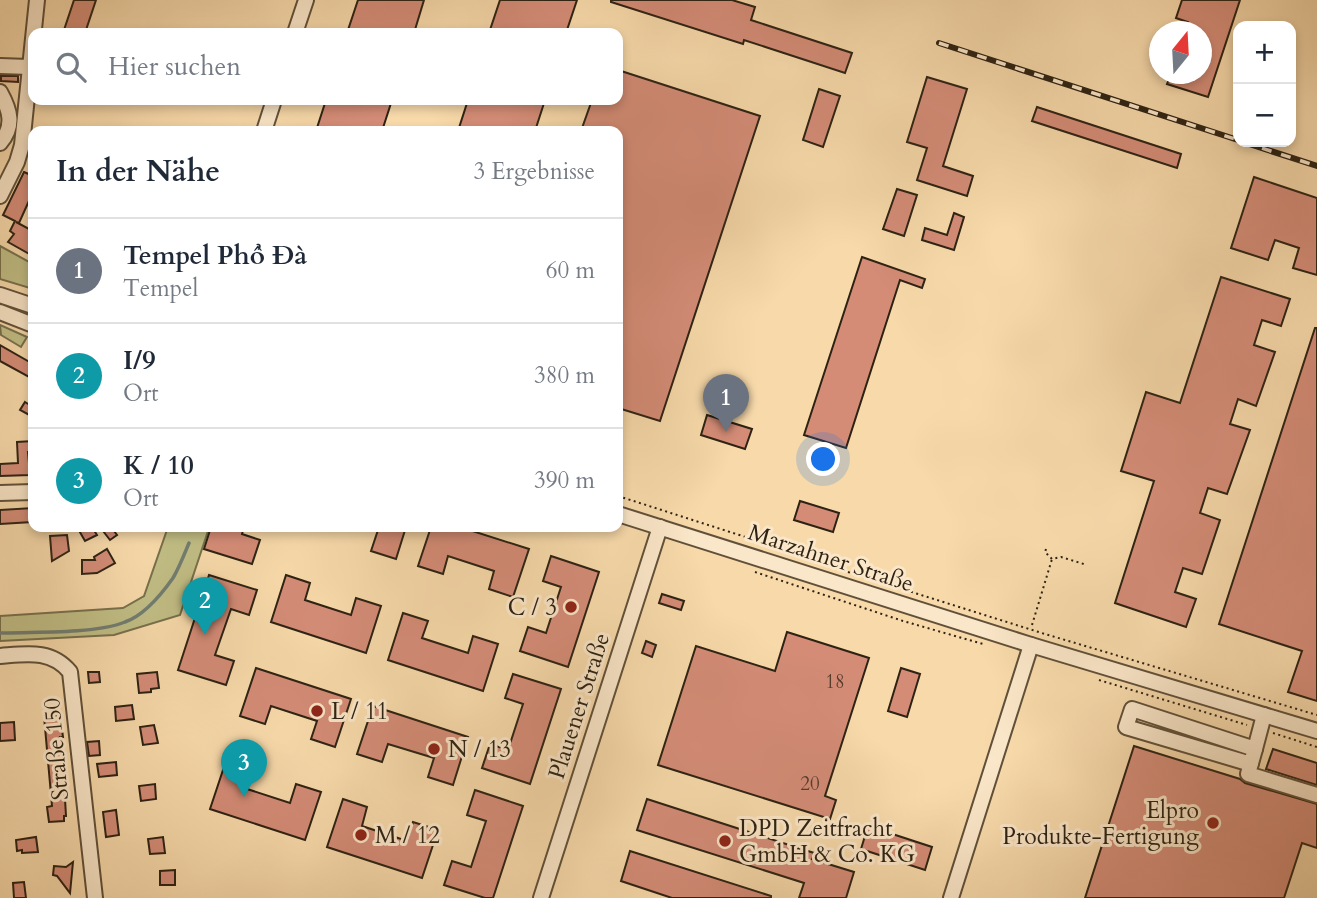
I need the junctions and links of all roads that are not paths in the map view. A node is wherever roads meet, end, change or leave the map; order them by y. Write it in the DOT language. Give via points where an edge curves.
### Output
graph roads {
  1 [pos="37,0"];
  2 [pos="306,0"];
  3 [pos="34,28"];
  4 [pos="297,28"];
  5 [pos="0,65"];
  6 [pos="28,67"];
  7 [pos="28,78"];
  8 [pos="0,92"];
  9 [pos="272,105"];
  10 [pos="266,126"];
  11 [pos="0,144"];
  12 [pos="0,195"];
  13 [pos="0,295"];
  14 [pos="17,300"];
  15 [pos="28,304"];
  16 [pos="6,314"];
  17 [pos="28,323"];
  18 [pos="28,492"];
  19 [pos="0,493"];
  20 [pos="623,516"];
  21 [pos="660,527"];
  22 [pos="1031,645"];
  23 [pos="0,656"];
  24 [pos="1262,722"];
  25 [pos="1317,731"];
  26 [pos="1253,756"];
  27 [pos="1317,795"];
  28 [pos="95,898"];
  29 [pos="541,898"];
  30 [pos="951,898"];
  1 -- 3 [label="street"];
  2 -- 4 [label="street"];
  5 -- 6 [label="street"];
  7 -- 12 [label="street" via="22,145"];
  8 -- 11 [label="street" via="10,111"];
  9 -- 10 [label="street"];
  13 -- 14 [label="street"];
  14 -- 15 [label="street"];
  14 -- 16 [label="street"];
  16 -- 17 [label="street"];
  18 -- 19 [label="street"];
  20 -- 21 [label="street, Marzahner Straße"];
  21 -- 22 [label="street, Marzahner Straße"];
  21 -- 29 [label="street, Plauener Straße" via="626,658"];
  22 -- 24 [label="street, Marzahner Straße"];
  22 -- 30 [label="street"];
  23 -- 28 [label="street, Straße 150" via="43,655 70,671"];
  24 -- 25 [label="street, Marzahner Straße"];
  24 -- 26 [label="street"];
  26 -- 26 [label="street" via="1132,709 1126,727"];
  26 -- 27 [label="street" via="1248,774"];
}
